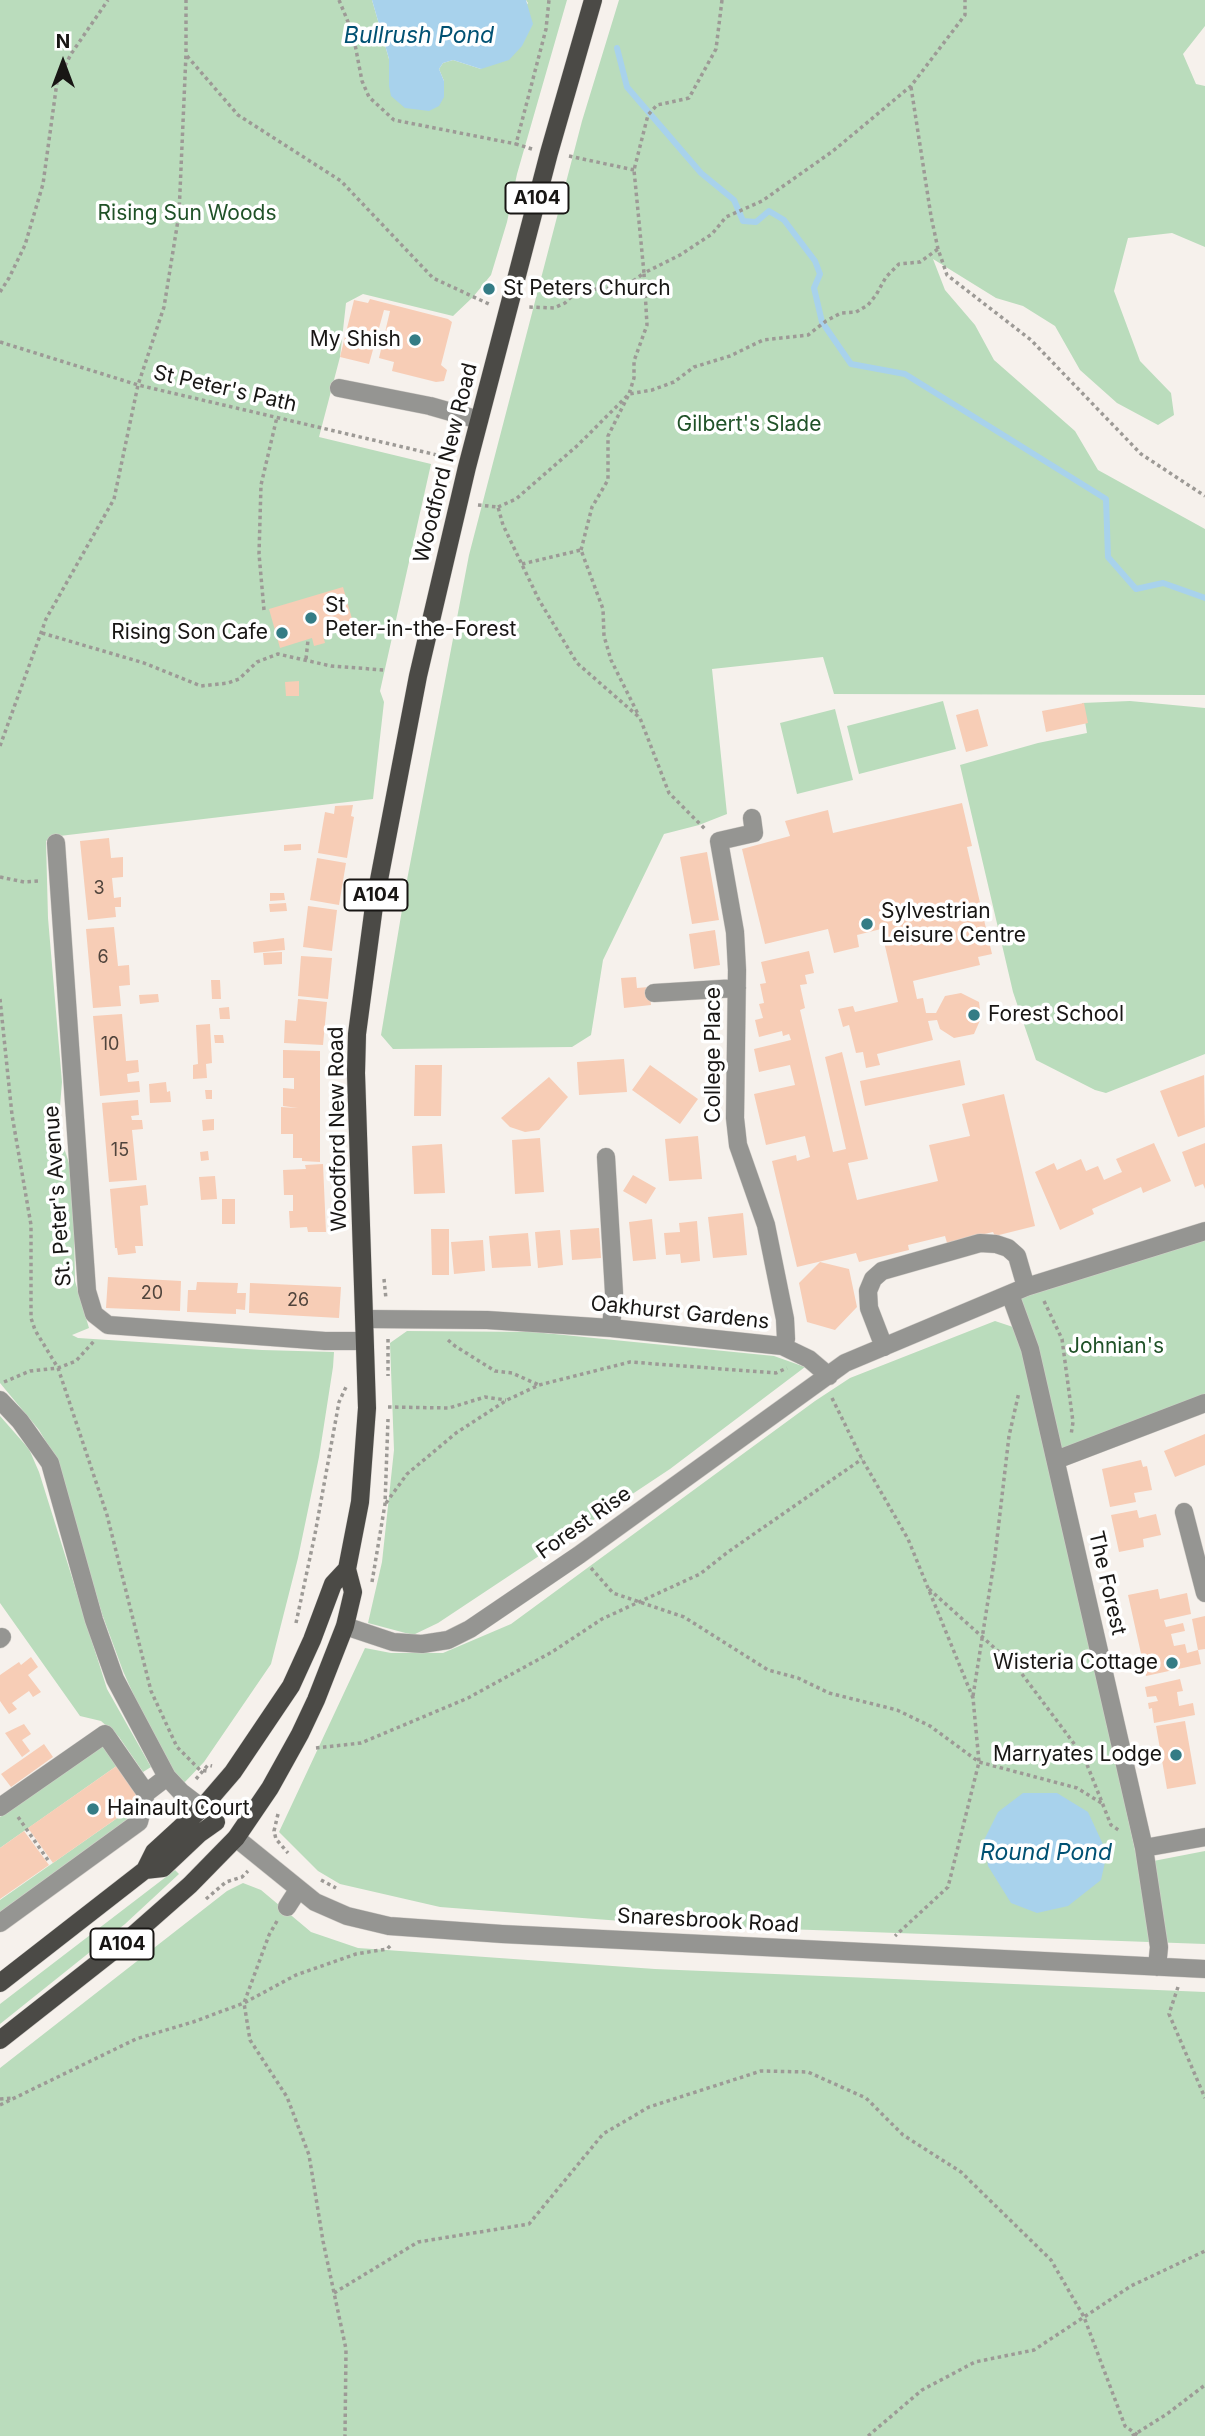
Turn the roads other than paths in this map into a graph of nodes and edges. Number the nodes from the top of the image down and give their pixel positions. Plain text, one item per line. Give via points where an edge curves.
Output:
1 (593, 0) edge
2 (339, 388) dead end
3 (479, 420) junction
4 (752, 818) dead end
5 (56, 844) dead end
6 (737, 988) junction
7 (654, 993) dead end
8 (606, 1157) dead end
9 (1205, 1231) edge
10 (1021, 1290) junction
11 (365, 1319) junction
12 (611, 1328) junction
13 (363, 1341) junction
14 (782, 1346) junction
15 (884, 1347) junction
16 (826, 1378) junction
17 (0, 1400) edge
18 (1205, 1403) edge
19 (1063, 1457) junction
20 (1184, 1512) dead end
21 (348, 1569) junction
22 (1205, 1593) edge
23 (345, 1626) junction
24 (167, 1777) junction
25 (146, 1793) junction
26 (4, 1805) edge
27 (202, 1808) junction
28 (216, 1822) junction
29 (1205, 1837) edge
30 (236, 1838) junction
31 (1144, 1848) junction
32 (145, 1870) junction
33 (298, 1890) junction
34 (286, 1907) road end
35 (0, 1923) edge
36 (1157, 1967) junction
37 (1205, 1969) edge
38 (0, 1983) edge
39 (0, 2040) edge

1 - 3 main road, Woodford New Road / A104 via 500,305
2 - 3 street
3 - 11 main road, Woodford New Road / A104 via 418,676 374,906 357,1034
4 - 6 street, College Place via 754,833 719,843 735,932
5 - 13 street, St. Peter's Avenue via 87,1291 94,1314 108,1325
6 - 7 street
6 - 14 street, College Place via 738,1145 766,1225 785,1320
8 - 12 street via 614,1293
9 - 10 street
10 - 15 street
10 - 15 street, The Forest via 1017,1256 996,1244 980,1243 882,1271 868,1291
10 - 19 street, The Forest via 1030,1349
11 - 12 street, Oakhurst Gardens
11 - 13 main road, Woodford New Road / A104
12 - 14 street, Oakhurst Gardens
13 - 21 main road, Woodford New Road / A104 via 365,1441
14 - 16 street, Oakhurst Gardens via 809,1359
15 - 16 street via 845,1363
16 - 23 street, Forest Rise via 579,1555 449,1640 393,1642
17 - 24 street via 50,1462 115,1679
18 - 19 street
19 - 31 street, The Forest
20 - 22 street
21 - 23 main road, Woodford New Road / A104 via 353,1592
21 - 27 main road, Woodford New Road / A104 via 333,1584 291,1686 246,1754 217,1774
23 - 30 main road, Woodford New Road / A104 via 300,1734
24 - 25 street
24 - 27 street
25 - 26 street via 105,1734
25 - 35 street via 138,1822
27 - 28 main road
27 - 32 main road, A104 via 154,1852
28 - 30 main road
28 - 32 main road, A104 via 163,1868
29 - 31 street
30 - 33 street, Snaresbrook Road
30 - 39 main road, A104 via 131,1937
31 - 36 street, The Forest via 1159,1947
32 - 38 main road, A104
33 - 34 street
33 - 36 street, Snaresbrook Road via 347,1916 389,1926
36 - 37 street, Snaresbrook Road

